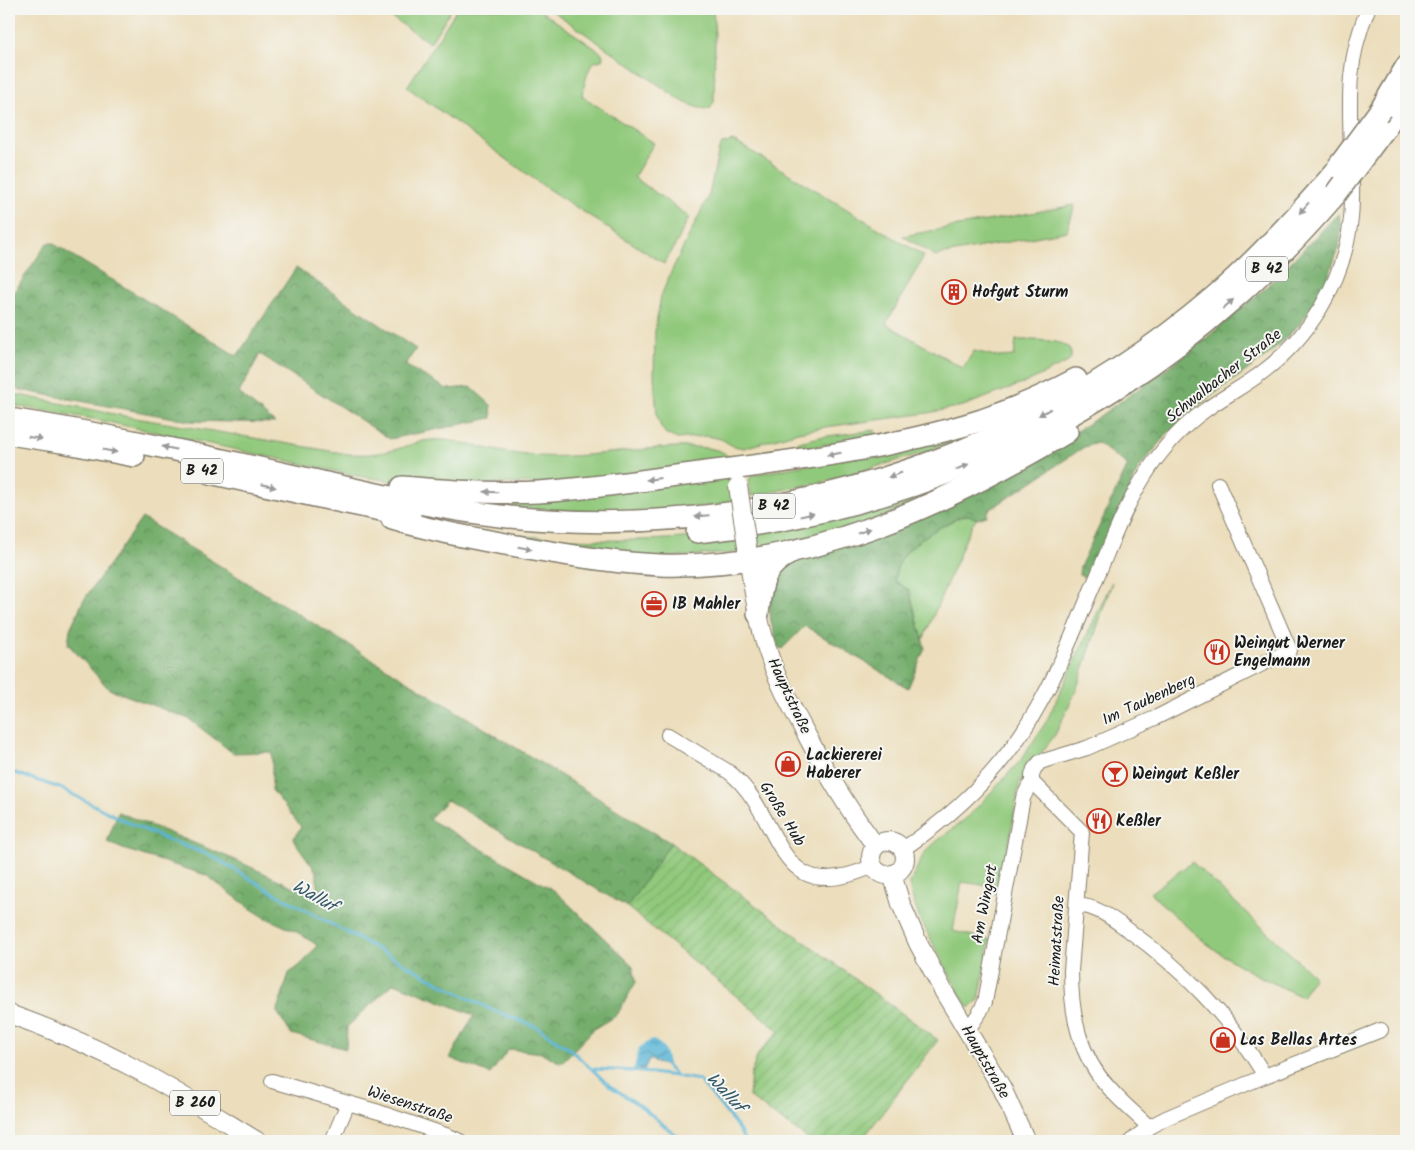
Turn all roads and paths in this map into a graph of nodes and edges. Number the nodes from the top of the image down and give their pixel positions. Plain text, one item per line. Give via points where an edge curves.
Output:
1 (1368, 9) edge
2 (1406, 67) edge
3 (1406, 97) edge
4 (1215, 296) junction
5 (1191, 335) junction
6 (9, 419) edge
7 (9, 434) edge
8 (284, 474) junction
9 (737, 477) junction
10 (1218, 484) dead end
11 (342, 502) junction
12 (793, 552) junction
13 (748, 553) junction
14 (758, 614) junction
15 (668, 735) dead end
16 (1032, 782) junction
17 (876, 846) junction
18 (903, 849) junction
19 (873, 866) junction
20 (892, 874) junction
21 (1077, 905) junction
22 (9, 1014) edge
23 (1381, 1030) dead end
24 (967, 1031) junction
25 (1265, 1076) junction
26 (272, 1082) dead end
27 (348, 1103) junction
28 (1149, 1127) junction
29 (257, 1141) edge
30 (332, 1141) edge
31 (460, 1141) edge
32 (1026, 1141) edge
33 (1131, 1141) edge

1 - 18 street, Schwalbacher Straße via 1355,46 1349,88 1353,192 1350,227 1330,293 1301,336 1276,361 1203,411 1158,456 1135,493 1048,688 1021,736 967,799
2 -> 4 highway, B 42, bridge via 1381,109 1336,171 1258,257
5 -> 3 highway, B 42, bridge via 1267,269 1303,232 1336,194
4 -> 8 highway, B 42 via 1172,331 1081,392 983,442 889,478 773,506 664,520 554,520 445,508
4 -> 9 highway via 1098,368 984,419 899,442
11 -> 5 highway, B 42 via 446,522 558,535 671,534 783,520 892,492 998,452 1098,399
12 -> 5 highway via 905,516 1026,457 1088,420 1155,373
8 -> 6 highway, B 42 via 65,427
7 -> 11 highway, B 42 via 147,458
9 -> 8 highway via 493,493 395,487
9 - 13 main road, Hauptstraße, bridge
10 - 16 street, Im Taubenberg via 1290,650 1154,718 1086,748 1040,762 1034,768
11 -> 13 highway via 414,526 570,556 661,565 710,564
12 - 13 highway
12 - 14 highway via 780,558 768,571 761,589
13 - 14 main road, Hauptstraße
14 - 17 main road, Hauptstraße via 777,677 801,725 843,801
15 - 19 street, Große Hub via 737,778 750,793 785,855 804,874 835,878
16 - 21 street, Heimatstraße via 1082,832
16 - 24 street, Am Wingert via 1023,798 985,1002
17 - 18 main road via 890,841
17 - 19 main road via 871,855
18 - 20 main road via 905,862
19 - 20 main road via 884,875
20 - 24 main road, Hauptstraße via 918,943
21 - 25 street via 1102,912 1187,978 1229,1022
21 - 28 street, Heimatstraße via 1071,987 1079,1038 1101,1079
22 - 29 main road, B 260 via 48,1028 131,1067
23 - 25 street
24 - 32 main road, Hauptstraße via 1002,1088
25 - 28 street
26 - 27 street, Wiesenstraße
27 - 30 street, Wiesenstraße
27 - 31 street, Wiesenstraße
28 - 33 street

